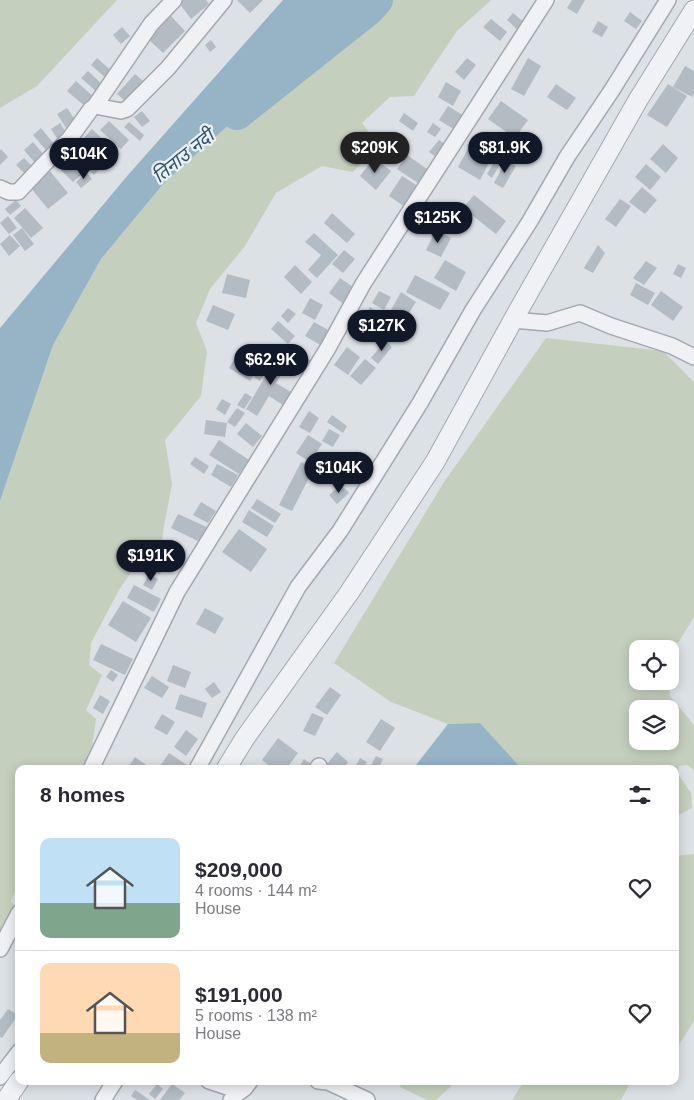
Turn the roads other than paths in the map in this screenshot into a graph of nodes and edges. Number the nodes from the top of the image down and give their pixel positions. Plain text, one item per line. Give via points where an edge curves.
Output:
1 (174, 0) edge
2 (224, 0) edge
3 (546, 0) edge
4 (668, 0) edge
5 (694, 10) edge
6 (95, 106) junction
7 (3, 195) edge
8 (513, 320) junction
9 (694, 357) edge
10 (93, 765) edge
11 (199, 765) edge
12 (228, 765) edge
13 (15, 921) edge
14 (0, 948) edge
15 (15, 1057) edge
16 (0, 1077) edge
17 (16, 1085) edge
18 (112, 1085) edge
19 (220, 1085) edge
20 (247, 1085) edge
21 (334, 1085) edge
22 (232, 1098) edge
23 (6, 1100) edge
24 (103, 1100) edge
25 (367, 1100) edge

1 - 6 street via 151,24
2 - 6 street via 168,68 127,110
3 - 10 street via 363,284 328,348 177,592
4 - 11 street via 567,157 340,531 298,587
5 - 8 street via 638,100
6 - 7 street via 70,138 18,192
8 - 9 street via 546,323 580,313
8 - 12 street via 434,462 349,593
13 - 14 street
15 - 16 street
17 - 23 street
18 - 24 street
19 - 22 street via 232,1089
20 - 22 street
21 - 25 street

